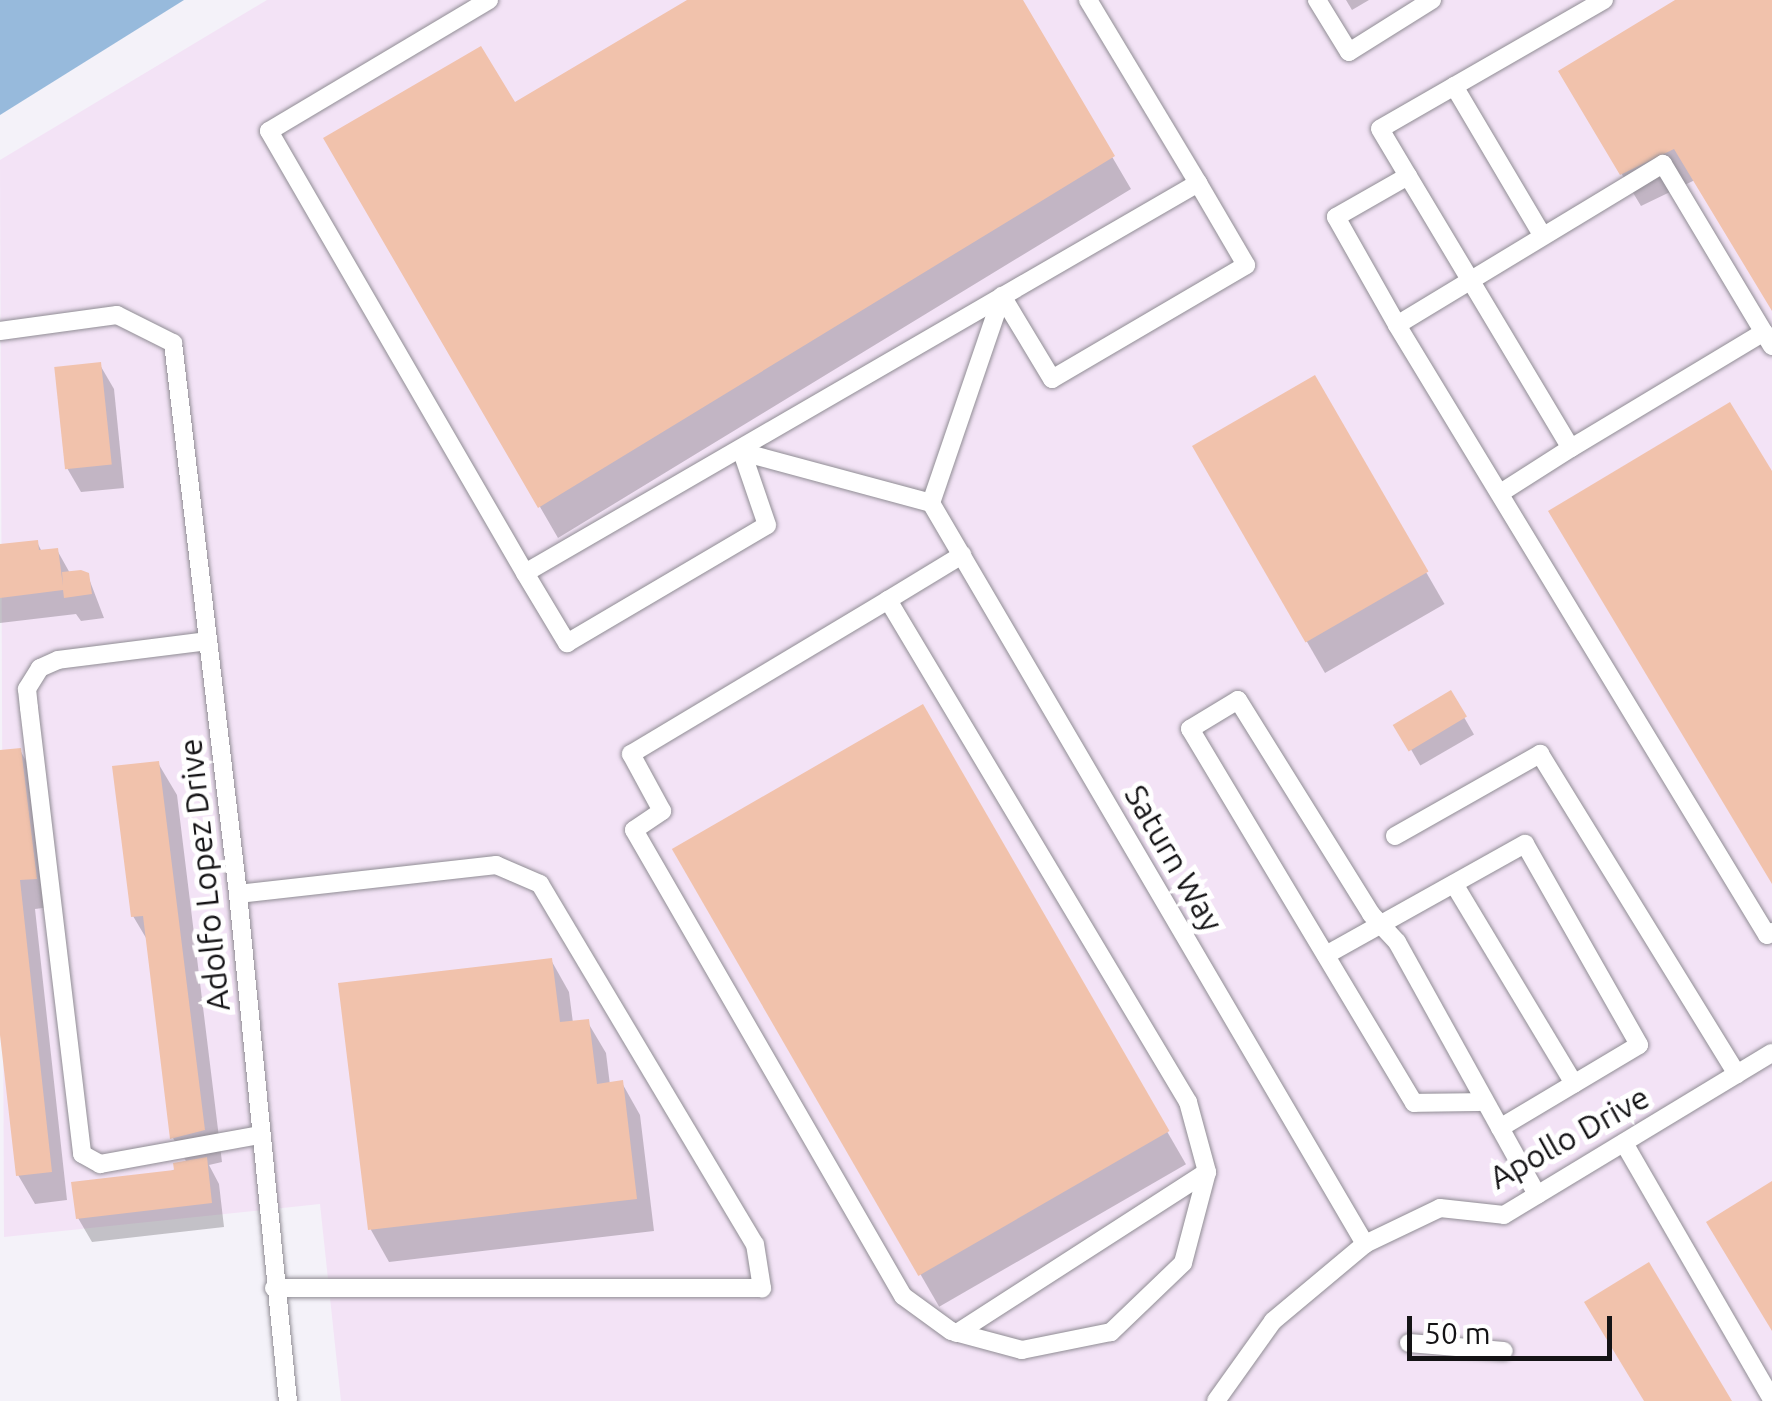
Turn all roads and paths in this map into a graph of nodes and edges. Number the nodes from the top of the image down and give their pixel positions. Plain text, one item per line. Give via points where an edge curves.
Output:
1 (489, 0) edge
2 (1088, 0) edge
3 (1318, 0) edge
4 (1432, 0) edge
5 (1604, 0) edge
6 (1454, 86) junction
7 (1408, 176) junction
8 (1198, 183) junction
9 (1542, 235) junction
10 (1468, 281) junction
11 (1002, 296) junction
12 (1397, 324) junction
13 (0, 331) edge
14 (1768, 339) edge
15 (1570, 448) junction
16 (742, 452) junction
17 (1502, 492) junction
18 (931, 503) junction
19 (962, 555) junction
20 (525, 573) junction
21 (888, 600) junction
22 (208, 641) junction
23 (1395, 836) dead end
24 (1454, 884) junction
25 (238, 894) junction
26 (1381, 925) junction
27 (1772, 932) edge
28 (1326, 955) junction
29 (1772, 1052) edge
30 (1737, 1074) junction
31 (1574, 1084) junction
32 (1486, 1102) junction
33 (1500, 1128) junction
34 (260, 1135) junction
35 (1624, 1143) junction
36 (1206, 1172) junction
37 (1537, 1195) junction
38 (1366, 1244) junction
39 (274, 1288) junction
40 (958, 1333) junction
41 (1409, 1343) dead end
42 (1504, 1351) dead end
43 (1771, 1398) edge
44 (288, 1401) edge
45 (1216, 1401) edge

1 - 20 lane via 269,131
2 - 8 lane
3 - 4 lane via 1349,52
5 - 6 lane
6 - 7 lane via 1380,128
6 - 9 lane
7 - 10 lane
7 - 12 lane via 1336,218
8 - 11 lane
8 - 11 lane via 1246,265 1052,379
9 - 10 lane
9 - 14 lane via 1663,164
10 - 12 lane
10 - 15 lane
11 - 16 lane
11 - 18 lane
12 - 17 lane
13 - 22 lane, Adolfo Lopez Drive via 117,315 173,342
14 - 15 lane
15 - 17 lane
16 - 18 lane
16 - 20 lane
16 - 20 lane via 767,525 567,643
17 - 27 lane via 1767,936
18 - 19 lane, Saturn Way
19 - 21 lane
19 - 38 lane, Saturn Way
21 - 36 lane via 1188,1102
21 - 40 lane via 631,754 662,810 634,830 903,1296
22 - 25 lane, Adolfo Lopez Drive
22 - 34 lane via 40,668 28,689 31,728 82,1154 100,1164
23 - 30 lane via 1540,754
24 - 26 lane
24 - 31 lane
24 - 31 lane via 1525,844 1639,1045
25 - 34 lane, Adolfo Lopez Drive
25 - 39 lane via 496,864 540,884 755,1244 762,1288
26 - 28 lane
26 - 28 lane via 1238,700 1190,729
26 - 32 lane via 1397,942
28 - 32 lane via 1414,1103
29 - 30 lane, Apollo Drive
30 - 35 lane, Apollo Drive
31 - 33 lane
32 - 33 lane
33 - 37 lane
34 - 39 lane, Adolfo Lopez Drive
35 - 37 lane, Apollo Drive
35 - 43 lane
36 - 40 lane
36 - 40 lane via 1183,1263 1111,1332 1022,1350
37 - 38 lane, Apollo Drive via 1504,1215 1453,1208 1423,1212
38 - 45 lane, Apollo Drive via 1273,1321
39 - 44 lane, Adolfo Lopez Drive
41 - 42 lane

